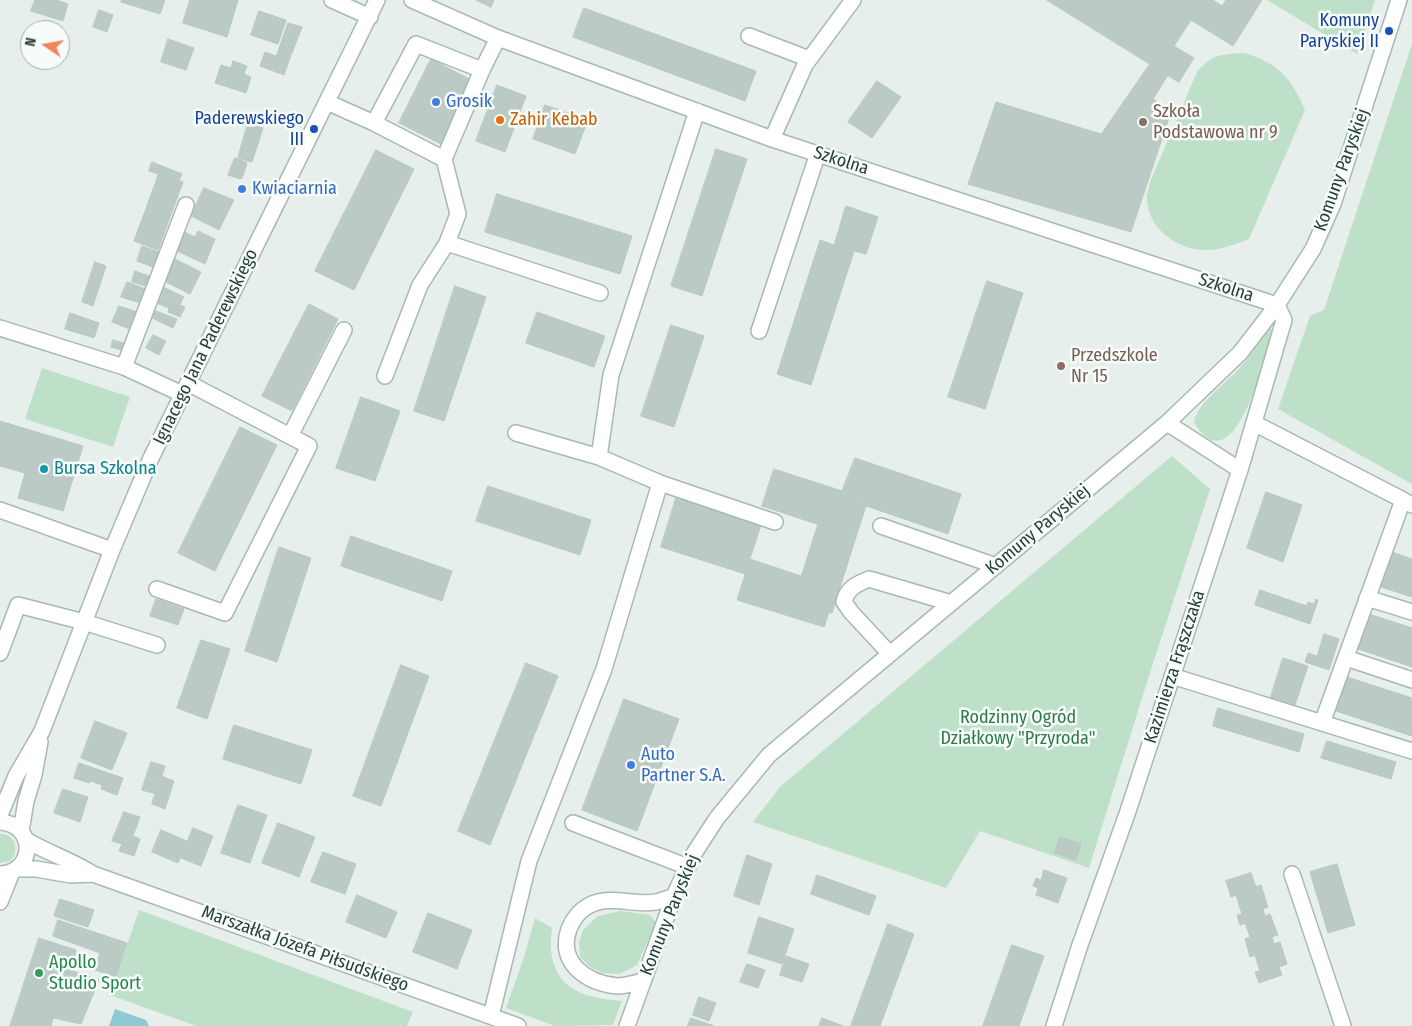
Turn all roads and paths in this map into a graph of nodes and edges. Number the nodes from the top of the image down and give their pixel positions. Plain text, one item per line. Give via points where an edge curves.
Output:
1 (332, 0) edge
2 (377, 0) edge
3 (412, 0) edge
4 (853, 0) edge
5 (1399, 0) edge
6 (370, 17) junction
7 (750, 36) dead end
8 (498, 38) junction
9 (809, 59) junction
10 (482, 70) junction
11 (327, 102) junction
12 (697, 111) junction
13 (374, 123) junction
14 (772, 138) junction
15 (818, 153) junction
16 (444, 159) junction
17 (186, 205) dead end
18 (447, 243) junction
19 (600, 293) dead end
20 (1277, 306) junction
21 (0, 328) edge
22 (344, 330) dead end
23 (759, 331) dead end
24 (124, 367) junction
25 (384, 376) dead end
26 (185, 388) junction
27 (1167, 423) junction
28 (1254, 423) junction
29 (516, 433) dead end
30 (290, 436) junction
31 (599, 457) junction
32 (1240, 470) junction
33 (660, 483) junction
34 (1408, 503) edge
35 (0, 510) edge
36 (775, 522) dead end
37 (881, 526) dead end
38 (112, 550) junction
39 (996, 566) junction
40 (157, 589) dead end
41 (1367, 598) junction
42 (951, 603) junction
43 (1412, 612) edge
44 (84, 622) junction
45 (157, 645) dead end
46 (0, 653) edge
47 (890, 654) junction
48 (1346, 658) junction
49 (1172, 676) junction
50 (1412, 680) edge
51 (1322, 723) junction
52 (42, 730) junction
53 (1412, 751) edge
54 (0, 815) edge
55 (0, 822) edge
56 (573, 822) dead end
57 (23, 835) junction
58 (688, 867) junction
59 (9, 872) edge
60 (93, 874) junction
61 (1292, 874) dead end
62 (674, 896) junction
63 (0, 902) edge
64 (644, 981) junction
65 (491, 1016) junction
66 (518, 1026) edge
67 (627, 1026) edge
68 (1054, 1026) edge
69 (1343, 1026) edge

1 - 6 street
2 - 6 street, Ignacego Jana Paderewskiego
3 - 8 street, Szkolna
4 - 9 street
5 - 20 street, Komuny Paryskiej via 1334,204 1313,250
6 - 11 street, Ignacego Jana Paderewskiego
7 - 9 street
8 - 10 street
8 - 12 street, Szkolna
9 - 14 street
10 - 13 street via 416,44
10 - 16 street
11 - 13 street
11 - 26 street, Ignacego Jana Paderewskiego
12 - 14 street, Szkolna
12 - 31 street via 611,374
13 - 16 street
14 - 15 street, Szkolna
15 - 20 street, Szkolna
15 - 23 street
16 - 18 street via 458,214
17 - 24 street
18 - 19 street
18 - 25 street via 420,285
20 - 27 street, Komuny Paryskiej via 1240,353
20 - 28 street, Kazimierza Frąszczaka via 1284,320
21 - 24 street
22 - 30 street
24 - 26 street
26 - 30 street
26 - 38 street, Ignacego Jana Paderewskiego
27 - 32 street
27 - 39 street, Komuny Paryskiej
28 - 32 street, Kazimierza Frąszczaka
28 - 34 street
29 - 31 street
30 - 40 street via 309,446 225,613
31 - 33 street
32 - 49 street, Kazimierza Frąszczaka
33 - 36 street
33 - 65 street via 604,669 529,861
34 - 41 street
35 - 38 street
37 - 39 street
38 - 44 street, Ignacego Jana Paderewskiego
39 - 42 street, Komuny Paryskiej
41 - 43 street
41 - 48 street
42 - 47 street, Komuny Paryskiej
42 - 47 street via 869,579 854,586 846,594 844,602
44 - 45 street
44 - 46 street via 18,605
44 - 52 street, Ignacego Jana Paderewskiego
47 - 58 street, Komuny Paryskiej via 770,755 710,827
48 - 50 street
48 - 51 street
49 - 51 street
49 - 68 street, Kazimierza Frąszczaka
51 - 53 street
52 - 54 street via 16,776
52 - 57 street via 26,802
55 - 57 street via 12,824
56 - 58 street
57 - 59 street via 26,856
57 - 60 street via 40,848
58 - 62 street, Komuny Paryskiej
59 - 60 street via 36,869
59 - 63 street
60 - 65 street, Marszałka Józefa Piłsudskiego
61 - 69 street
62 - 64 street, Komuny Paryskiej
62 - 64 street via 656,902 600,901 578,913 571,924 566,948 571,963 581,972 592,980 619,986
64 - 67 street, Komuny Paryskiej
65 - 66 street, Marszałka Józefa Piłsudskiego

